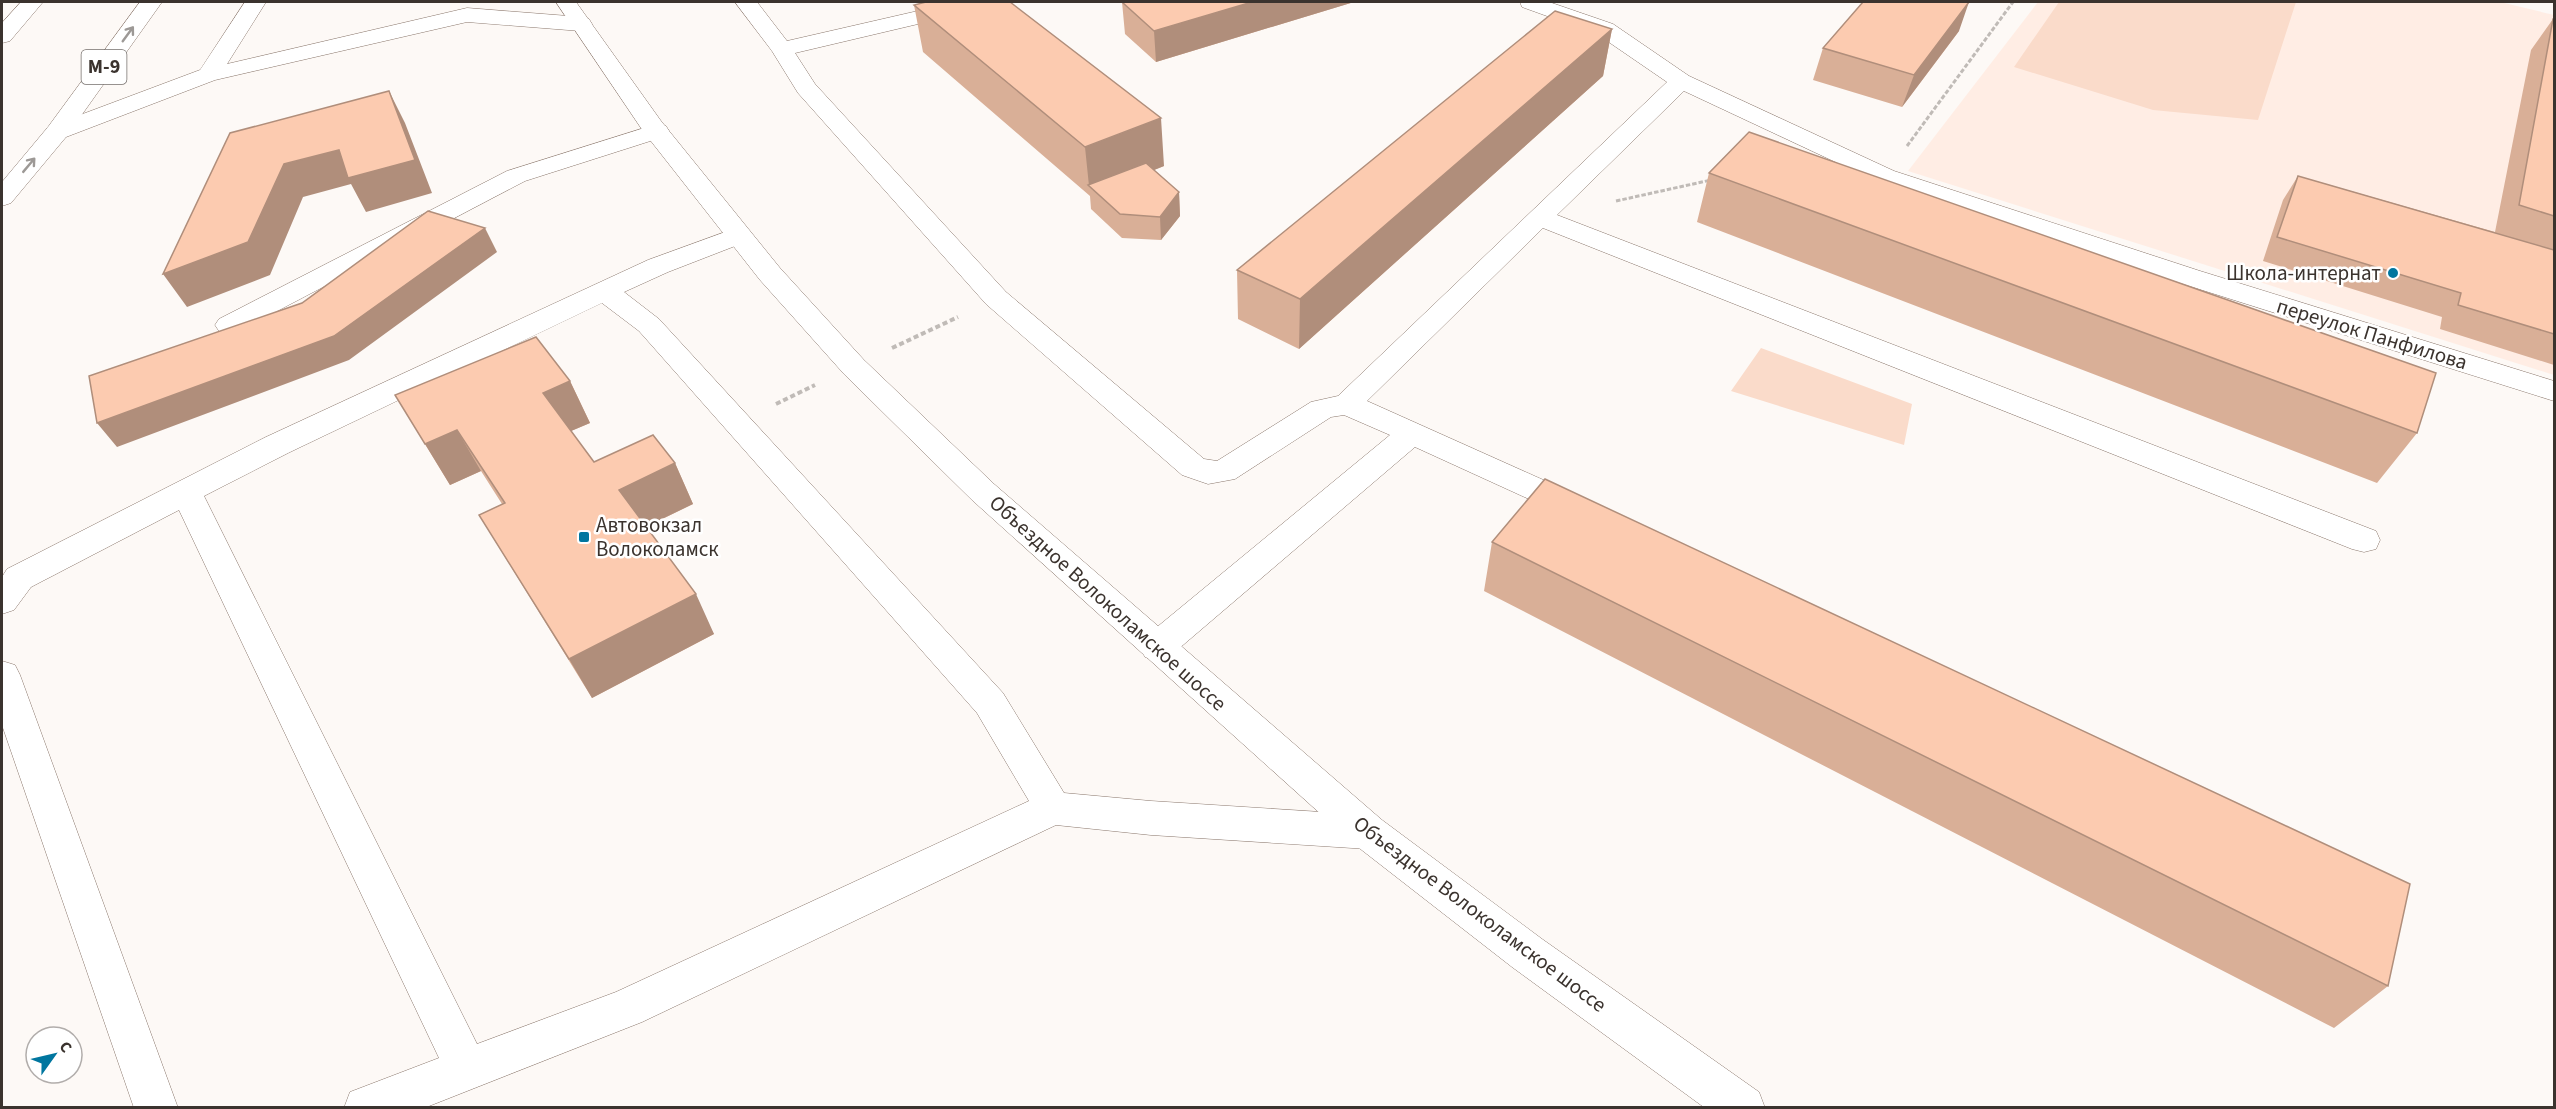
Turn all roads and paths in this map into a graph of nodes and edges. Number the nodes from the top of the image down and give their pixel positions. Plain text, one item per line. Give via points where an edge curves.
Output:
1 (32, 2) edge
2 (151, 2) edge
3 (255, 2) edge
4 (566, 2) edge
5 (746, 2) edge
6 (982, 2) edge
7 (1530, 2) edge
8 (464, 8) edge
9 (581, 24) junction
10 (2, 36) edge
11 (783, 49) junction
12 (208, 75) junction
13 (1681, 81) junction
14 (657, 131) junction
15 (57, 132) junction
16 (1624, 189) dead end
17 (2, 198) edge
18 (1628, 209) dead end
19 (1539, 217) junction
20 (739, 236) junction
21 (606, 292) junction
22 (229, 325) edge
23 (2554, 391) edge
24 (1347, 404) junction
25 (1412, 433) junction
26 (186, 492) junction
27 (1607, 522) edge
28 (2364, 540) dead end
29 (2, 601) edge
30 (1157, 647) junction
31 (2, 675) edge
32 (1053, 808) junction
33 (1368, 832) junction
34 (467, 1069) junction
35 (156, 1107) edge
36 (366, 1107) edge
37 (1743, 1107) edge

1 - 10 main road
15 -> 2 main road, М-9
3 - 12 main road
4 - 9 main road, Объездное Волоколамское шоссе
5 - 11 main road
6 - 11 main road
7 - 13 main road, переулок Панфилова via 1605,29
8 - 9 main road via 523,21
8 - 12 main road
9 - 14 main road, Объездное Волоколамское шоссе
11 - 24 main road via 806,88 996,298 1193,467 1208,473 1224,471 1322,409
12 - 15 main road
13 - 19 main road
13 - 23 main road, переулок Панфилова via 1885,176
14 - 20 main road, Объездное Волоколамское шоссе
14 - 22 main road via 516,176
17 -> 15 main road, М-9
16 - 18 path
19 - 24 main road
19 - 28 main road
20 - 21 main road via 657,266
20 - 30 main road, Объездное Волоколамское шоссе via 854,367 983,492
21 - 26 main road via 277,445
21 - 32 main road via 649,324 990,703
24 - 25 main road
25 - 27 main road
25 - 30 main road
26 - 29 main road via 19,578
26 - 34 main road
30 - 33 main road, Объездное Волоколамское шоссе
31 - 35 main road
32 - 33 main road
32 - 34 main road via 627,1008
33 - 37 main road, Объездное Волоколамское шоссе via 1527,953
34 - 36 main road

